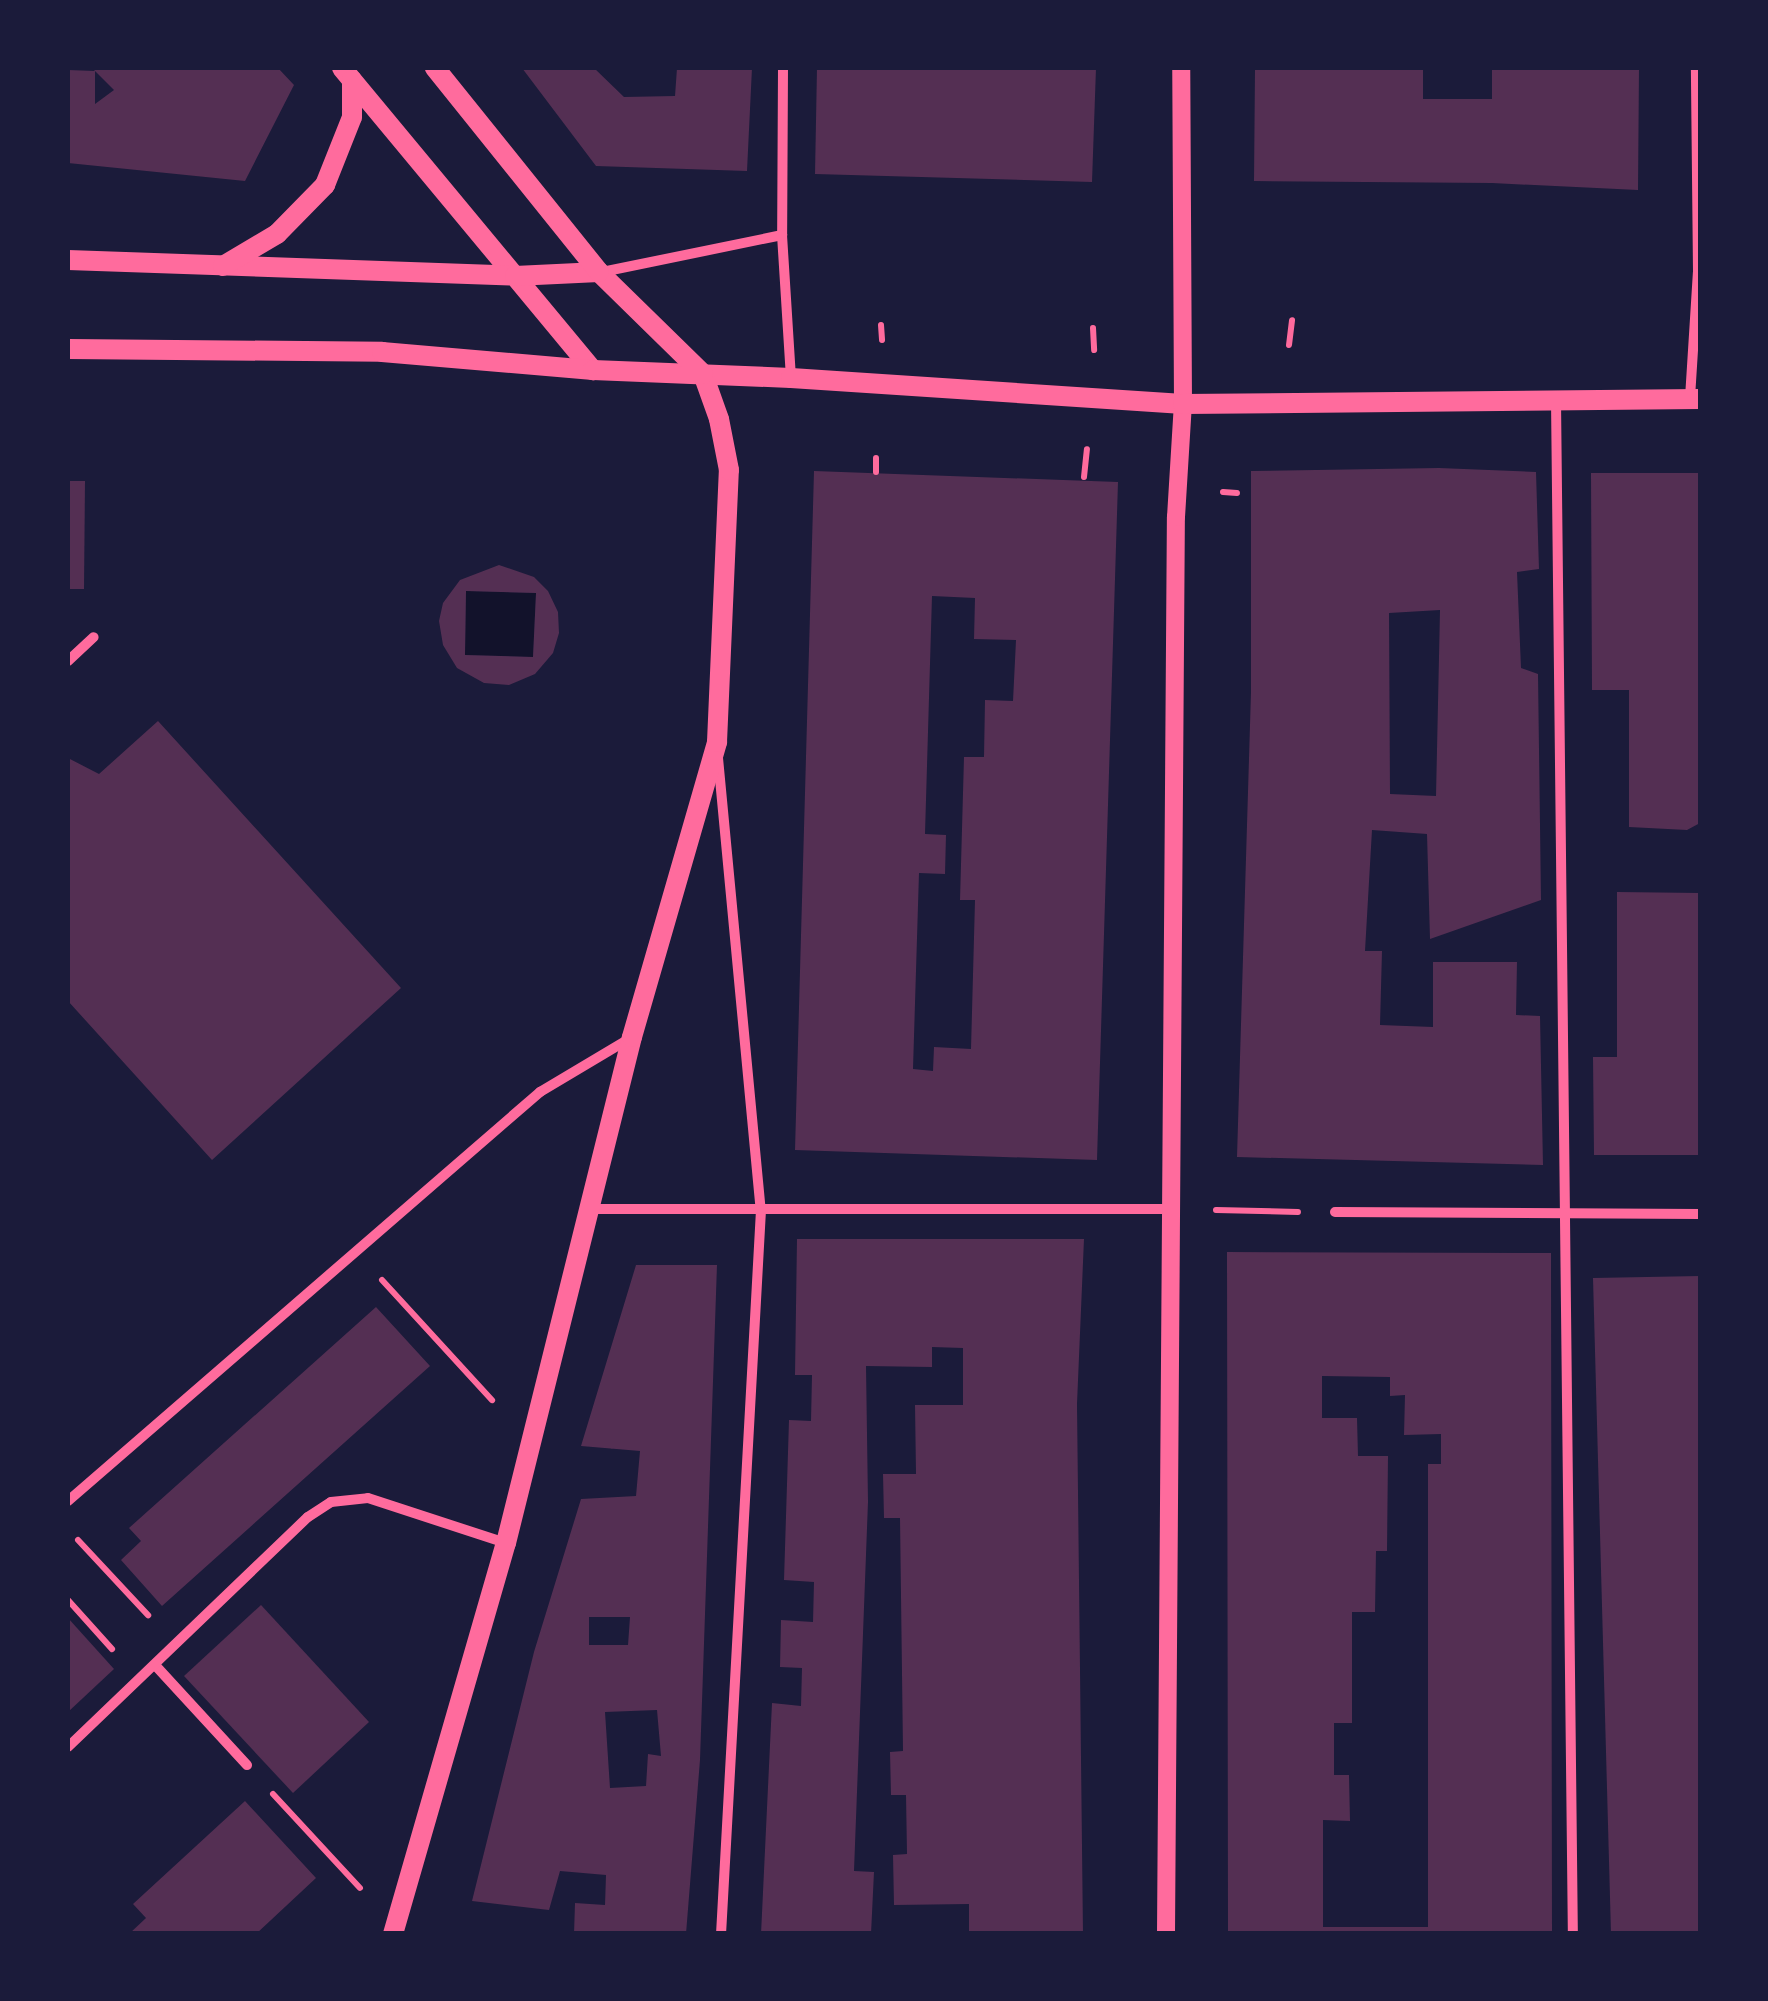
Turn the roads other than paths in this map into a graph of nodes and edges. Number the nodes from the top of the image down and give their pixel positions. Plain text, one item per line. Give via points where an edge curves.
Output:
1 (435, 68) edge
2 (783, 68) edge
3 (1181, 68) edge
4 (1696, 68) edge
5 (347, 74) edge
6 (782, 235) junction
7 (68, 260) edge
8 (223, 266) junction
9 (599, 272) junction
10 (514, 276) junction
11 (68, 350) edge
12 (592, 370) junction
13 (702, 374) junction
14 (791, 378) junction
15 (1695, 399) edge
16 (1556, 400) junction
17 (1183, 404) junction
18 (94, 637) dead end
19 (68, 661) edge
20 (717, 742) junction
21 (632, 1037) junction
22 (590, 1208) junction
23 (760, 1210) junction
24 (1170, 1210) junction
25 (1335, 1212) road end
26 (1700, 1214) edge
27 (1568, 1215) junction
28 (68, 1501) edge
29 (506, 1544) junction
30 (155, 1664) junction
31 (68, 1747) edge
32 (247, 1765) road end
33 (394, 1929) edge
34 (721, 1934) edge
35 (1166, 1934) edge
36 (1573, 1934) edge

1 - 9 main road
2 - 6 street
3 - 17 street
4 - 15 street
5 - 8 main road via 352,117 326,186 277,234
5 - 10 main road
6 - 9 street
6 - 14 street
7 - 8 main road
8 - 10 main road
9 - 10 main road
9 - 13 main road
10 - 12 main road
11 - 12 main road via 382,352
12 - 13 main road
13 - 14 main road
13 - 20 main road via 729,470
14 - 17 main road
15 - 16 main road
16 - 17 main road
16 - 27 street
17 - 24 street
18 - 19 street
20 - 21 main road
20 - 23 street
21 - 22 main road
21 - 28 street via 540,1092
22 - 23 street
22 - 29 main road
23 - 24 street
23 - 34 street
24 - 35 street
25 - 27 street
26 - 27 street
27 - 36 street
29 - 30 street via 368,1498 331,1502
29 - 33 main road
30 - 31 street
30 - 32 street

